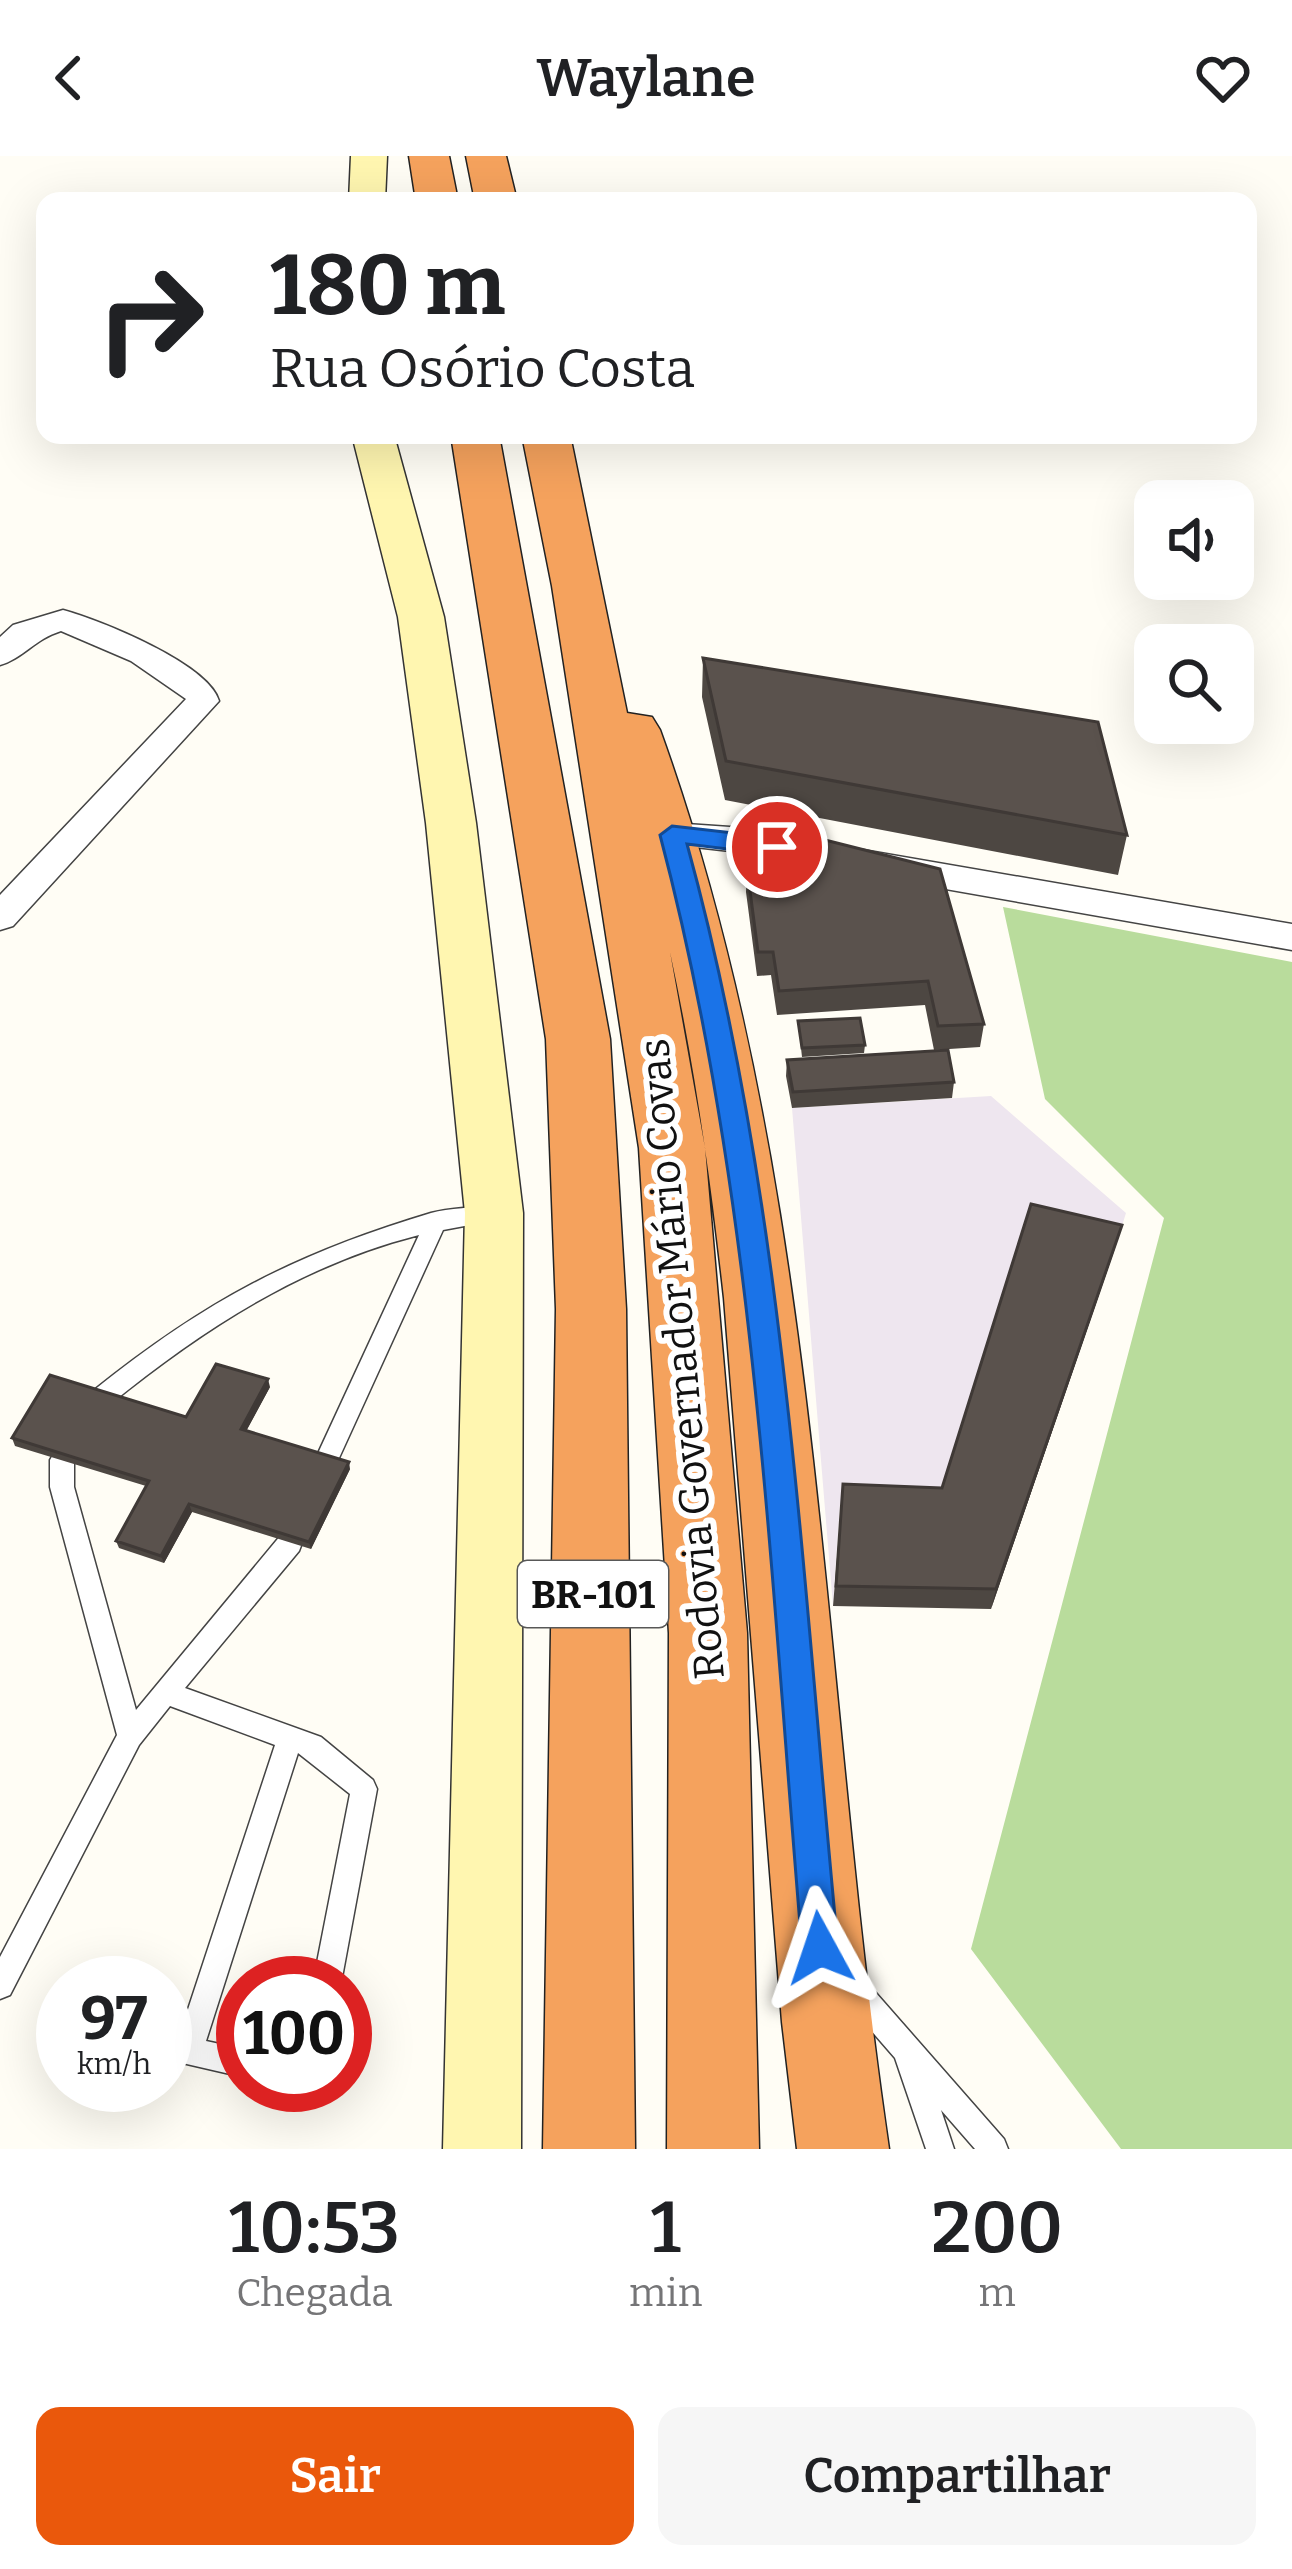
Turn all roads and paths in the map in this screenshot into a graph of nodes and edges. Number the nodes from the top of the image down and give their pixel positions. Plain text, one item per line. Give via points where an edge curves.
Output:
1 (369, 156) edge
2 (429, 156) edge
3 (486, 156) edge
4 (367, 192) edge
5 (435, 192) edge
6 (494, 192) edge
7 (376, 444) edge
8 (478, 444) edge
9 (548, 444) edge
10 (578, 586) junction
11 (0, 655) edge
12 (672, 835) junction
13 (0, 916) edge
14 (1292, 937) edge
15 (465, 1216) junction
16 (101, 1397) edge
17 (62, 1460) edge
18 (326, 1462) edge
19 (290, 1543) edge
20 (166, 1693) junction
21 (130, 1736) junction
22 (290, 1738) junction
23 (820, 1948) junction
24 (219, 1956) edge
25 (331, 1956) edge
26 (216, 1967) edge
27 (0, 1985) edge
28 (906, 2049) junction
29 (216, 2058) edge
30 (482, 2149) edge
31 (589, 2149) edge
32 (713, 2149) edge
33 (843, 2149) edge
34 (940, 2149) edge
35 (994, 2149) edge

1 - 4 main road
2 - 5 highway
3 - 6 highway
7 - 15 main road via 424,640 451,823
8 - 31 highway, Rodovia Governador Mário Covas / BR-101 via 578,1039 591,1331
9 - 10 highway, Rodovia Governador Mário Covas / BR-101
10 - 12 highway
10 - 32 highway, Rodovia Governador Mário Covas / BR-101 via 672,1148 708,1633
11 - 13 street via 24,632 63,620 142,654 200,690 202,701
12 - 14 street via 730,838
12 - 23 highway via 710,976 754,1242
15 - 16 lane via 309,1259 209,1315
15 - 18 lane
15 - 30 main road
17 - 21 lane via 62,1487
19 - 20 lane
20 - 21 lane
20 - 22 lane
21 - 27 lane
22 - 24 lane
22 - 25 lane via 364,1789
23 - 28 lane
23 - 33 highway
26 - 29 lane via 188,2053
28 - 34 lane
28 - 35 lane

